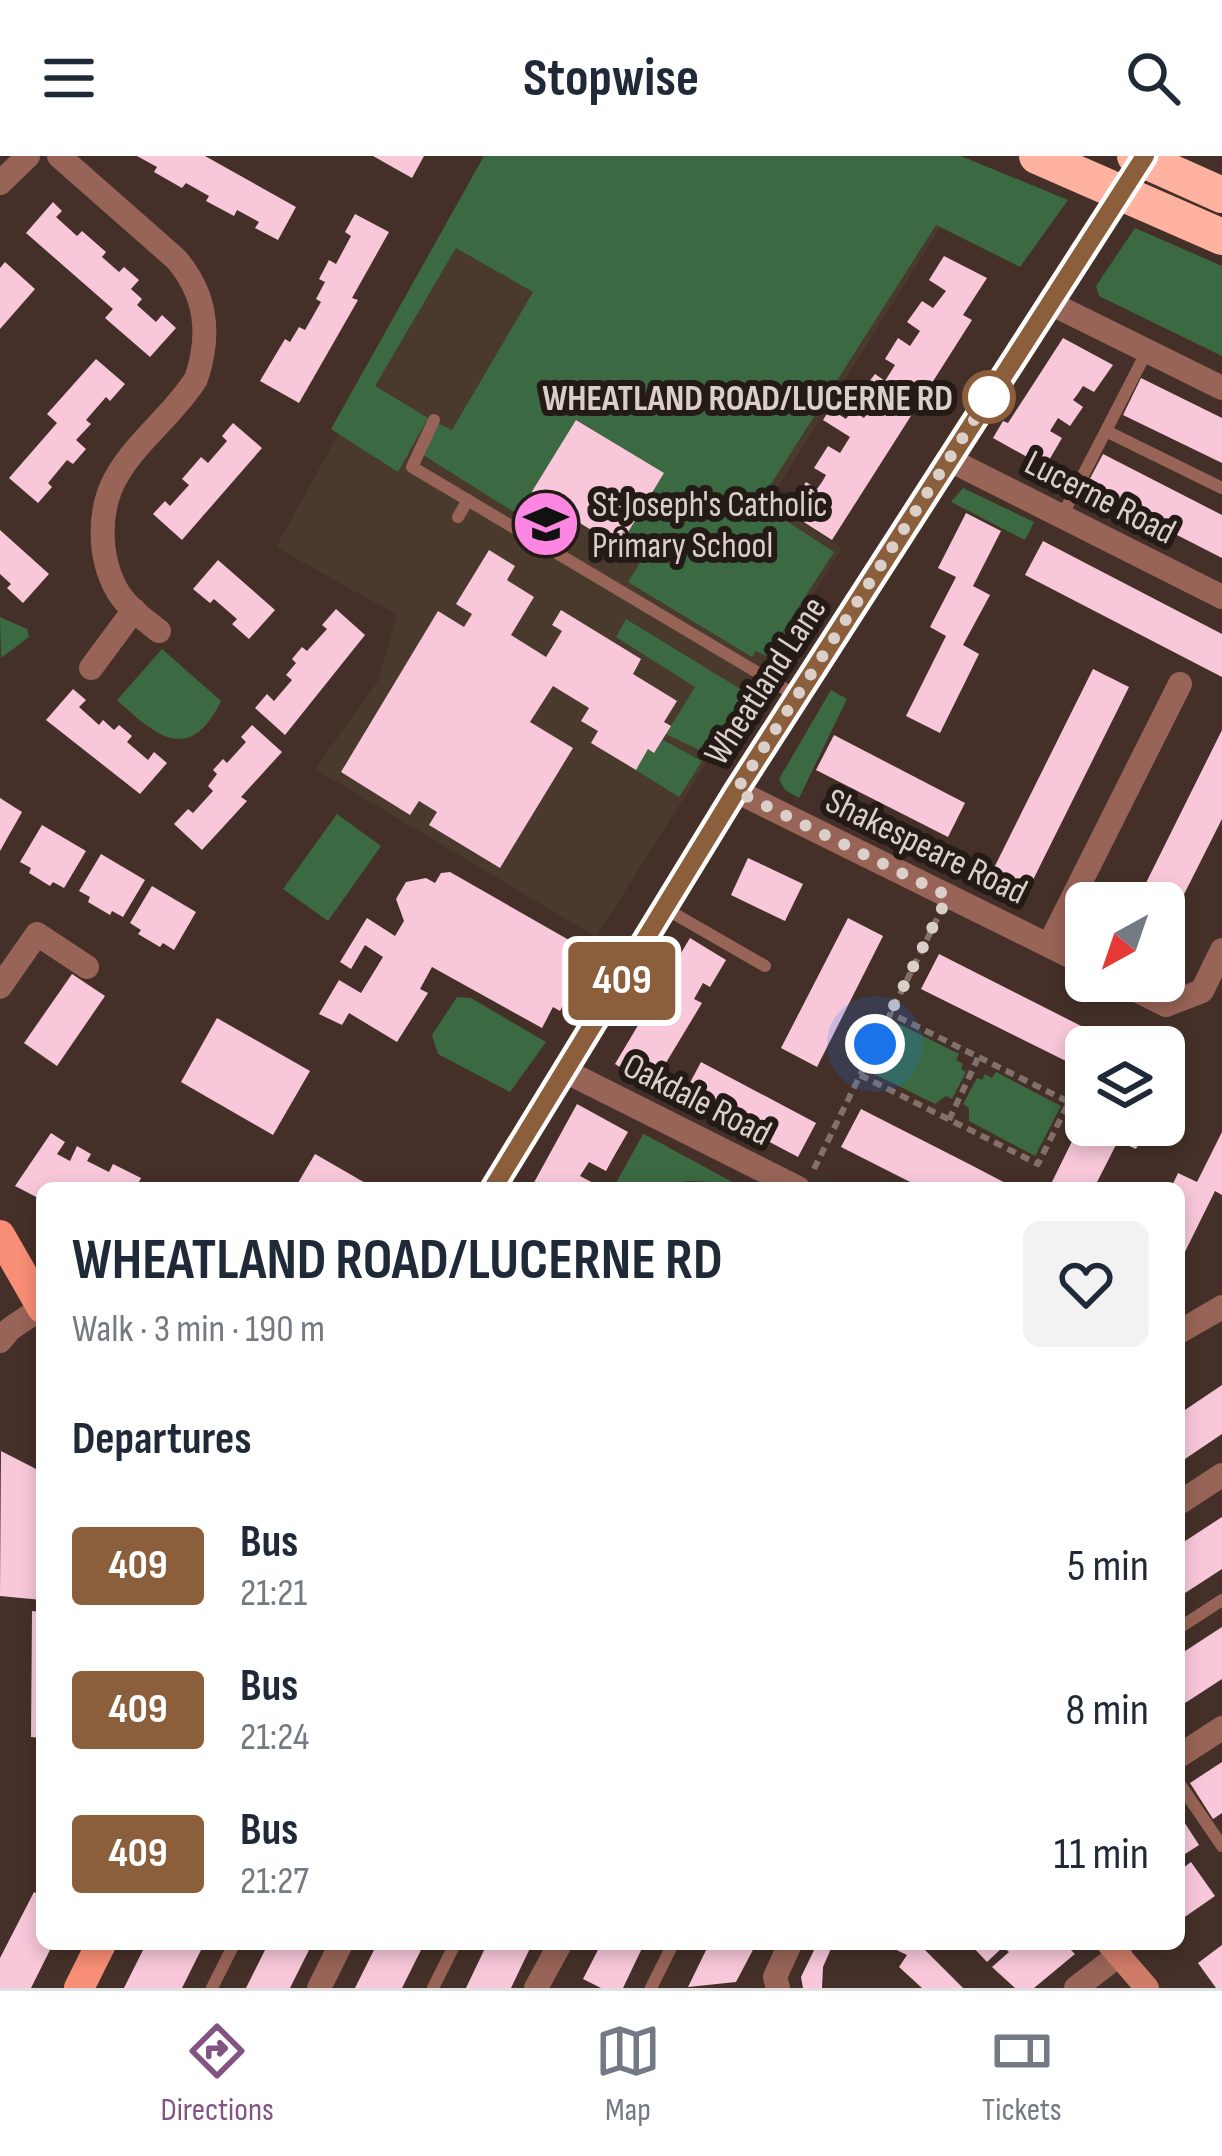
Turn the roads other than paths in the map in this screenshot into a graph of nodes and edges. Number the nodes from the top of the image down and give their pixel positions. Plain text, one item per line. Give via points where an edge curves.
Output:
1 (28, 156) edge
2 (59, 156) edge
3 (1037, 156) edge
4 (1135, 156) edge
5 (1145, 156) edge
6 (0, 183) edge
7 (1222, 195) edge
8 (1222, 237) edge
9 (1054, 296) junction
10 (1147, 352) junction
11 (1222, 388) edge
12 (434, 420) dead end
13 (1106, 431) junction
14 (949, 459) junction
15 (1222, 488) edge
16 (469, 500) junction
17 (1062, 516) junction
18 (458, 517) dead end
19 (1222, 597) edge
20 (134, 610) junction
21 (159, 632) dead end
22 (91, 668) dead end
23 (1180, 684) dead end
24 (797, 696) junction
25 (736, 791) junction
26 (666, 909) junction
27 (1049, 945) junction
28 (1222, 950) edge
29 (1065, 953) edge
30 (765, 966) dead end
31 (87, 967) dead end
32 (0, 987) edge
33 (1185, 998) edge
34 (567, 1072) junction
35 (806, 1179) edge
36 (497, 1182) edge
37 (0, 1235) edge
38 (36, 1298) edge
39 (1222, 1307) edge
40 (36, 1312) edge
41 (1185, 1329) edge
42 (0, 1341) edge
43 (1222, 1475) edge
44 (1185, 1499) edge
45 (1222, 1600) edge
46 (1185, 1624) edge
47 (1222, 1727) edge
48 (1185, 1752) edge
49 (1185, 1792) edge
50 (1222, 1846) edge
51 (98, 1950) edge
52 (231, 1950) edge
53 (338, 1950) edge
54 (452, 1950) edge
55 (557, 1950) edge
56 (670, 1950) edge
57 (787, 1950) edge
58 (1113, 1950) edge
59 (1115, 1950) edge
60 (79, 1988) edge
61 (212, 1988) edge
62 (319, 1988) edge
63 (433, 1988) edge
64 (536, 1988) edge
65 (651, 1988) edge
66 (778, 1988) edge
67 (1076, 1988) edge
68 (1147, 1988) edge

1 - 6 street
2 - 20 street via 176,259 205,316 196,379 117,475 105,504 104,549
3 - 8 highway
4 - 7 highway
5 - 9 main road, Wheatland Lane, bridge
9 - 10 street
9 - 14 main road, Wheatland Lane
10 - 11 street
10 - 13 lane
12 - 16 lane via 412,467
13 - 15 lane
13 - 17 lane
14 - 17 street, Lucerne Road
14 - 24 main road, Wheatland Lane
16 - 18 lane
16 - 24 lane
17 - 19 street, Lucerne Road
20 - 21 street
20 - 22 street
23 - 27 street
24 - 25 main road, Wheatland Lane
25 - 26 main road, Wheatland Lane
25 - 27 street, Shakespeare Road
26 - 30 lane
26 - 34 main road, Wheatland Lane
27 - 29 street, Shakespeare Road
28 - 33 street via 1202,992
31 - 32 street via 37,934
34 - 35 street, Oakdale Road
34 - 36 main road, Wheatland Lane
37 - 38 main road
39 - 41 street
40 - 42 street
43 - 44 street
45 - 46 lane
47 - 48 street
49 - 50 lane
51 - 60 main road
52 - 61 lane
53 - 62 street
54 - 63 lane
55 - 64 street
56 - 65 lane
57 - 66 street
58 - 67 street
59 - 68 main road

